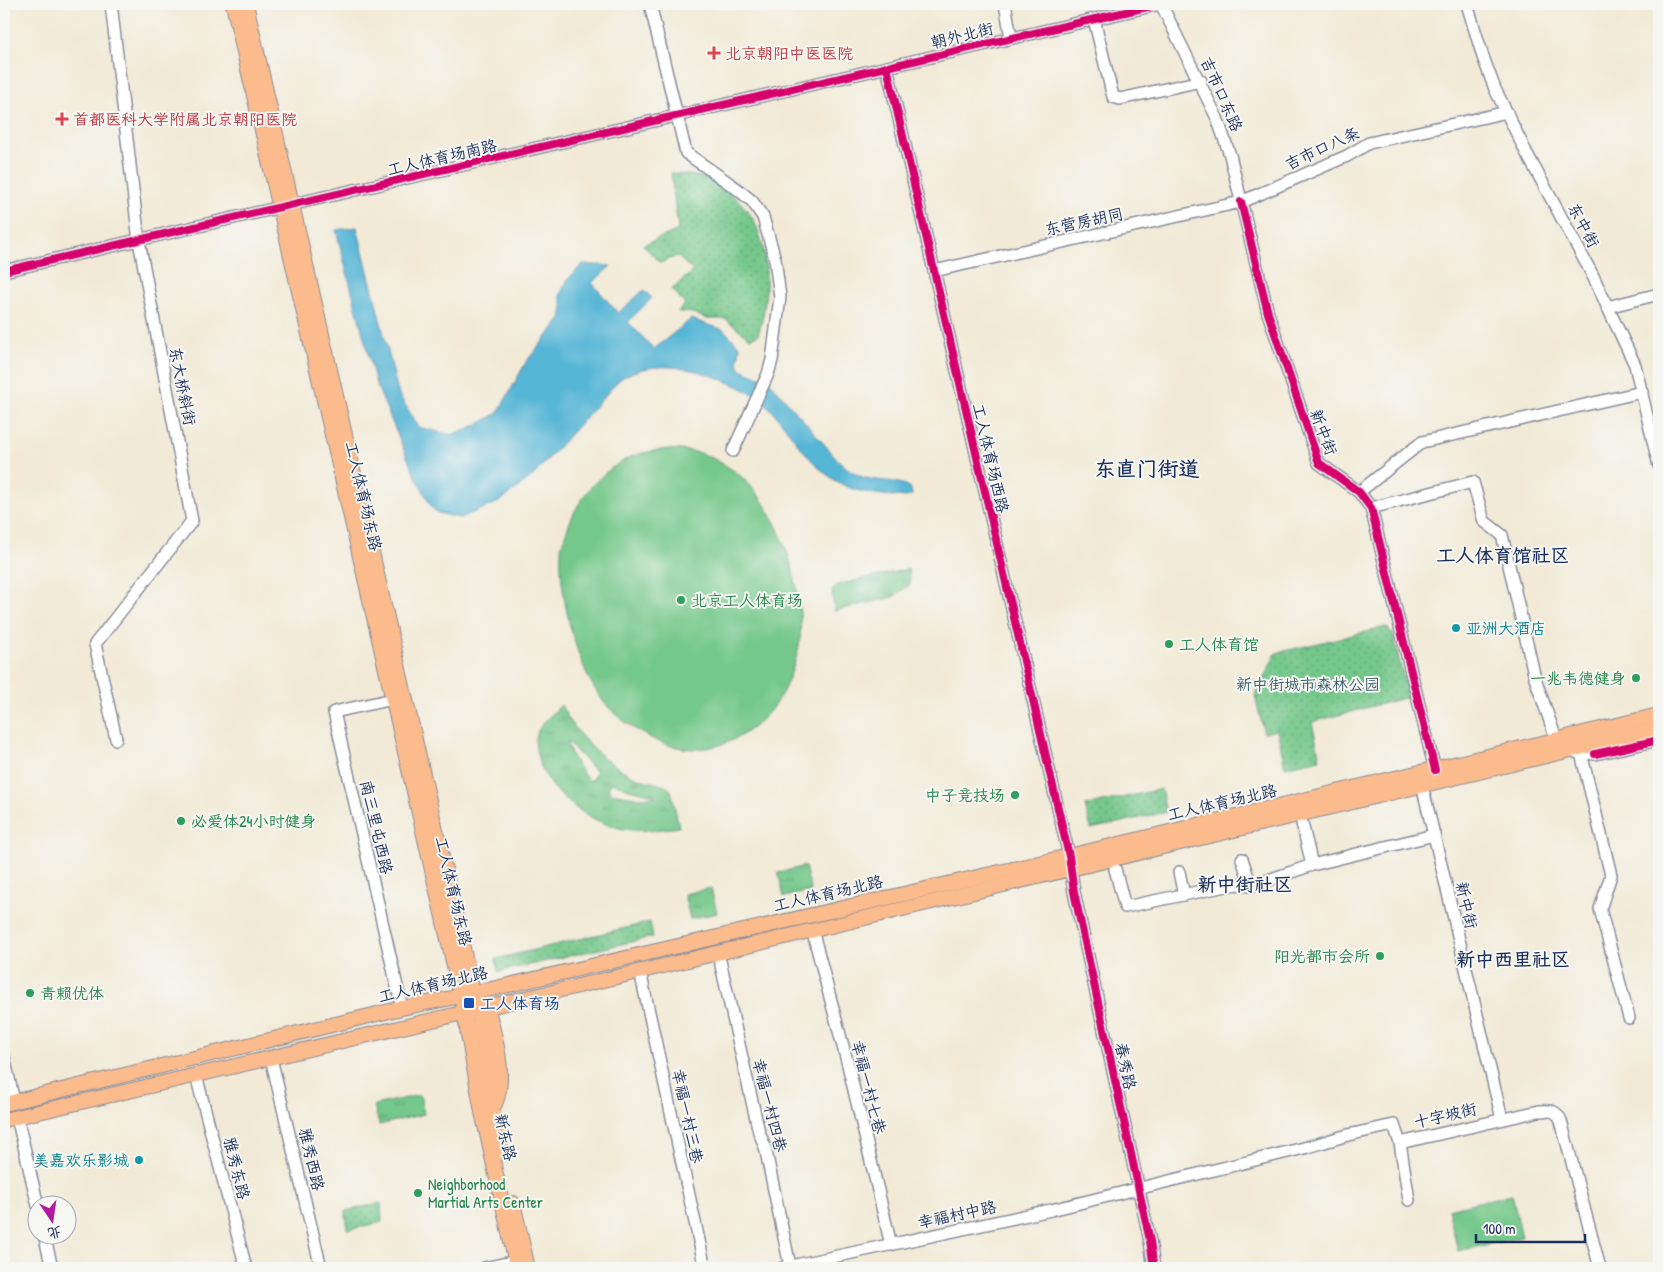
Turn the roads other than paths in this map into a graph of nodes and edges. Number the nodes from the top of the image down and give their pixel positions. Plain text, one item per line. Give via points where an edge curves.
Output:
1 (111, 4) edge
2 (233, 4) edge
3 (246, 4) edge
4 (650, 4) edge
5 (1005, 4) edge
6 (1161, 4) edge
7 (1466, 4) edge
8 (1094, 19) junction
9 (1011, 37) junction
10 (887, 67) junction
11 (1200, 81) junction
12 (1507, 112) junction
13 (677, 115) junction
14 (1241, 202) junction
15 (286, 207) junction
16 (139, 240) junction
17 (4, 271) edge
18 (934, 271) junction
19 (1659, 294) edge
20 (1607, 307) junction
21 (1642, 392) junction
22 (733, 451) dead end
23 (1659, 465) edge
24 (1359, 492) junction
25 (1371, 508) junction
26 (392, 699) junction
27 (1659, 715) edge
28 (1659, 729) edge
29 (116, 739) dead end
30 (1659, 740) edge
31 (1562, 745) junction
32 (1582, 753) junction
33 (1435, 770) junction
34 (1422, 785) junction
35 (1302, 823) dead end
36 (1434, 836) junction
37 (1242, 859) dead end
38 (1070, 862) junction
39 (1312, 865) junction
40 (1115, 869) dead end
41 (1179, 872) dead end
42 (1251, 886) junction
43 (1184, 895) junction
44 (814, 936) dead end
45 (718, 952) junction
46 (640, 971) junction
47 (467, 994) junction
48 (402, 1008) junction
49 (476, 1010) junction
50 (1629, 1018) dead end
51 (4, 1057) edge
52 (271, 1058) junction
53 (196, 1075) junction
54 (9, 1102) edge
55 (10, 1118) edge
56 (1502, 1119) junction
57 (1400, 1142) junction
58 (1138, 1189) junction
59 (34, 1194) edge
60 (1409, 1200) dead end
61 (46, 1244) edge
62 (891, 1245) junction
63 (520, 1266) edge
64 (786, 1267) edge
65 (52, 1268) edge
66 (246, 1268) edge
67 (321, 1268) edge
68 (484, 1268) edge
69 (705, 1268) edge
70 (1154, 1268) edge
71 (1600, 1268) edge

1 - 16 street, 东大桥斜街
2 - 15 main road, 工人体育场东路
3 - 15 main road, 工人体育场东路
4 - 13 street
5 - 9 street
6 - 8 street, 朝外北街
6 - 11 street, 吉市口东路
7 - 12 street, 东中街 via 1495,89
8 - 9 street, 朝外北街
8 - 11 street via 1112,97 1120,99
9 - 10 street, 朝外北街
10 - 13 street, 工人体育场南路
10 - 18 street, 工人体育场西路
11 - 14 street, 吉市口东路 via 1230,155
12 - 14 street, 吉市口八条 via 1369,143 1347,156
12 - 20 street, 东中街
13 - 15 street, 工人体育场南路
13 - 22 street via 686,153 752,201 763,217 775,259 780,297 772,360
14 - 18 street, 东营房胡同
14 - 24 street, 新中街 via 1268,313 1319,463
15 - 16 street, 工人体育场南路
15 - 26 main road, 工人体育场东路
15 - 47 main road, 工人体育场东路
16 - 17 street, 工人体育场南路
16 - 29 street, 东大桥斜街 via 192,521 95,644
18 - 38 street, 工人体育场西路
19 - 20 street
20 - 21 street, 东中街 via 1635,364
21 - 23 street, 东中街
21 - 24 street via 1422,442
24 - 25 street, 新中街
25 - 31 street via 1473,482 1484,521 1502,535 1535,678 1554,733
25 - 33 street, 新中街
26 - 47 main road, 工人体育场东路
26 - 48 street, 南三里屯西路 via 334,712
27 - 31 main road, 工人体育场北路
28 - 31 main road, 工人体育场北路
30 - 32 street, 工人体育场北路 via 1595,754
31 - 32 street, 工人体育场北路
31 - 33 main road, 工人体育场北路
31 - 34 main road, 工人体育场北路
32 - 50 street via 1611,875 1600,909
33 - 38 main road, 工人体育场北路
34 - 36 street, 新中街
34 - 38 main road, 工人体育场北路
35 - 39 street
36 - 39 street
36 - 56 street, 新中街
37 - 42 street
38 - 45 main road, 工人体育场北路
38 - 47 main road, 工人体育场北路
38 - 58 street, 春秀路
39 - 42 street
40 - 43 street via 1125,907
41 - 43 street
42 - 43 street via 1236,884
44 - 62 street, 幸福一村七巷
45 - 46 main road, 工人体育场北路
45 - 64 street, 幸福一村四巷 via 765,1147
46 - 49 main road, 工人体育场北路
46 - 69 street, 幸福一村三巷
47 - 48 main road, 工人体育场北路
47 - 49 main road
48 - 54 main road, 工人体育场北路
49 - 52 main road, 工人体育场北路
49 - 63 main road, 新东路 via 482,1112
49 - 63 main road, 新东路 via 501,1073 498,1097 492,1109
51 - 54 street
52 - 53 main road, 工人体育场北路
52 - 67 street, 雅秀西路
53 - 55 main road, 工人体育场北路
53 - 66 street, 雅秀东路
55 - 59 street
56 - 57 street, 十字坡街
56 - 71 street, 十字坡街 via 1549,1110 1559,1115
57 - 58 street, 十字坡街 via 1394,1125
57 - 60 street
58 - 62 street, 幸福村中路
58 - 70 street, 春秀路
61 - 65 street
62 - 64 street, 幸福村中路
63 - 68 street

